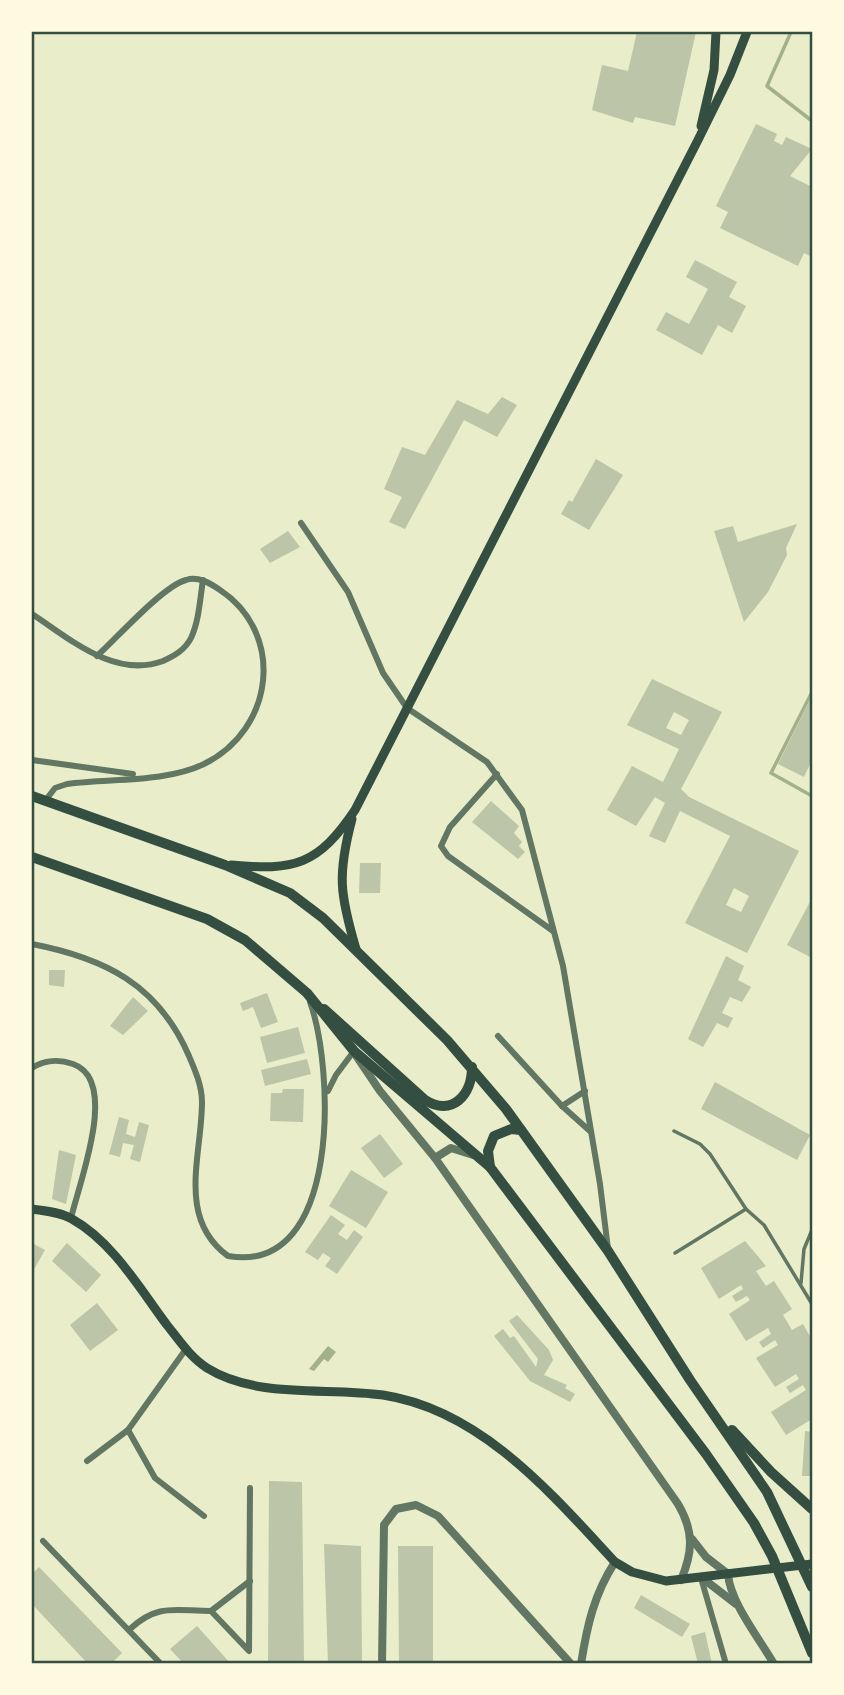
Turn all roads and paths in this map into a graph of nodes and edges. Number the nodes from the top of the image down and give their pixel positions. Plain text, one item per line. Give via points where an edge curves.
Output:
1 (716, 32) edge
2 (747, 32) edge
3 (717, 48) junction
4 (740, 52) junction
5 (698, 140) junction
6 (301, 523) dead end
7 (204, 580) junction
8 (32, 614) edge
9 (97, 656) junction
10 (407, 708) junction
11 (32, 760) edge
12 (498, 774) junction
13 (145, 776) junction
14 (32, 796) edge
15 (45, 801) junction
16 (355, 810) junction
17 (32, 857) edge
18 (225, 865) junction
19 (553, 931) junction
20 (32, 944) edge
21 (356, 950) junction
22 (307, 993) junction
23 (498, 1036) dead end
24 (354, 1051) junction
25 (32, 1068) edge
26 (472, 1068) junction
27 (584, 1091) junction
28 (326, 1097) junction
29 (562, 1106) junction
30 (521, 1130) junction
31 (674, 1131) dead end
32 (591, 1132) junction
33 (435, 1157) junction
34 (478, 1157) junction
35 (490, 1167) junction
36 (32, 1209) edge
37 (746, 1209) junction
38 (71, 1218) junction
39 (813, 1230) edge
40 (608, 1251) junction
41 (675, 1253) dead end
42 (801, 1285) junction
43 (813, 1304) edge
44 (186, 1349) junction
45 (709, 1406) junction
46 (128, 1430) junction
47 (87, 1461) dead end
48 (250, 1488) dead end
49 (813, 1509) edge
50 (204, 1516) dead end
51 (692, 1539) junction
52 (43, 1541) dead end
53 (615, 1562) junction
54 (813, 1564) edge
55 (730, 1574) junction
56 (701, 1577) junction
57 (681, 1580) junction
58 (250, 1581) junction
59 (813, 1587) edge
60 (736, 1604) junction
61 (211, 1611) junction
62 (130, 1629) junction
63 (813, 1653) edge
64 (161, 1664) edge
65 (382, 1664) edge
66 (571, 1664) edge
67 (582, 1664) edge
68 (726, 1664) edge
69 (774, 1664) edge

1 - 3 main road
2 - 4 main road
3 - 4 main road via 729,55
3 - 5 main road
4 - 5 main road
5 - 10 main road
6 - 10 street via 348,592 383,673
7 - 9 street via 176,584
7 - 9 street via 194,627 182,651 143,665
7 - 13 street via 234,599 255,628 264,668 258,706 250,723 223,752 186,771
8 - 9 street
10 - 12 street via 475,752
10 - 16 main road
11 - 13 street
12 - 19 street via 522,810
12 - 19 street via 450,827 441,846 448,856
13 - 15 street via 67,784 55,788
14 - 15 main road
15 - 18 main road
16 - 18 main road via 326,848 301,863 263,869
16 - 21 main road via 340,878
17 - 22 main road via 224,927 264,954
18 - 21 main road via 289,893
19 - 27 street
20 - 28 street via 106,965 144,991 174,1025 202,1098 194,1191 197,1207 208,1238 228,1256 243,1259 269,1254 293,1231 319,1174
21 - 26 main road
22 - 24 main road
22 - 26 main road via 432,1104 444,1107 458,1102 470,1086
22 - 28 street via 320,1037
23 - 29 street
24 - 28 street via 335,1074
24 - 33 street via 380,1091
24 - 34 main road
25 - 38 street via 64,1061 83,1069 94,1085 96,1111
26 - 30 main road
27 - 29 street
27 - 32 street
29 - 32 street
30 - 35 main road via 494,1136 488,1151
30 - 40 main road
31 - 37 lane via 710,1154
32 - 40 street
33 - 34 street via 452,1149
33 - 51 street via 678,1504
34 - 35 main road
35 - 63 main road via 747,1512 772,1556
36 - 38 main road
37 - 41 lane
37 - 42 lane via 764,1225
38 - 44 main road via 111,1254
39 - 42 lane via 804,1249
40 - 45 main road
42 - 43 lane
44 - 46 street
44 - 53 main road via 212,1371 242,1383 382,1395 435,1409 527,1472
45 - 49 main road
45 - 59 main road via 767,1492
46 - 47 street
46 - 50 street via 160,1485
48 - 58 street
51 - 55 street via 706,1558
51 - 57 street
52 - 62 street
53 - 57 main road via 651,1579
53 - 67 street via 593,1607
54 - 55 main road
55 - 56 main road
55 - 60 street via 730,1592
56 - 57 main road
56 - 60 street
56 - 68 street
58 - 61 street
58 - 61 street via 250,1651
60 - 69 street
61 - 62 street via 157,1611
62 - 64 street
65 - 66 street via 384,1525 396,1509 416,1505 438,1516

